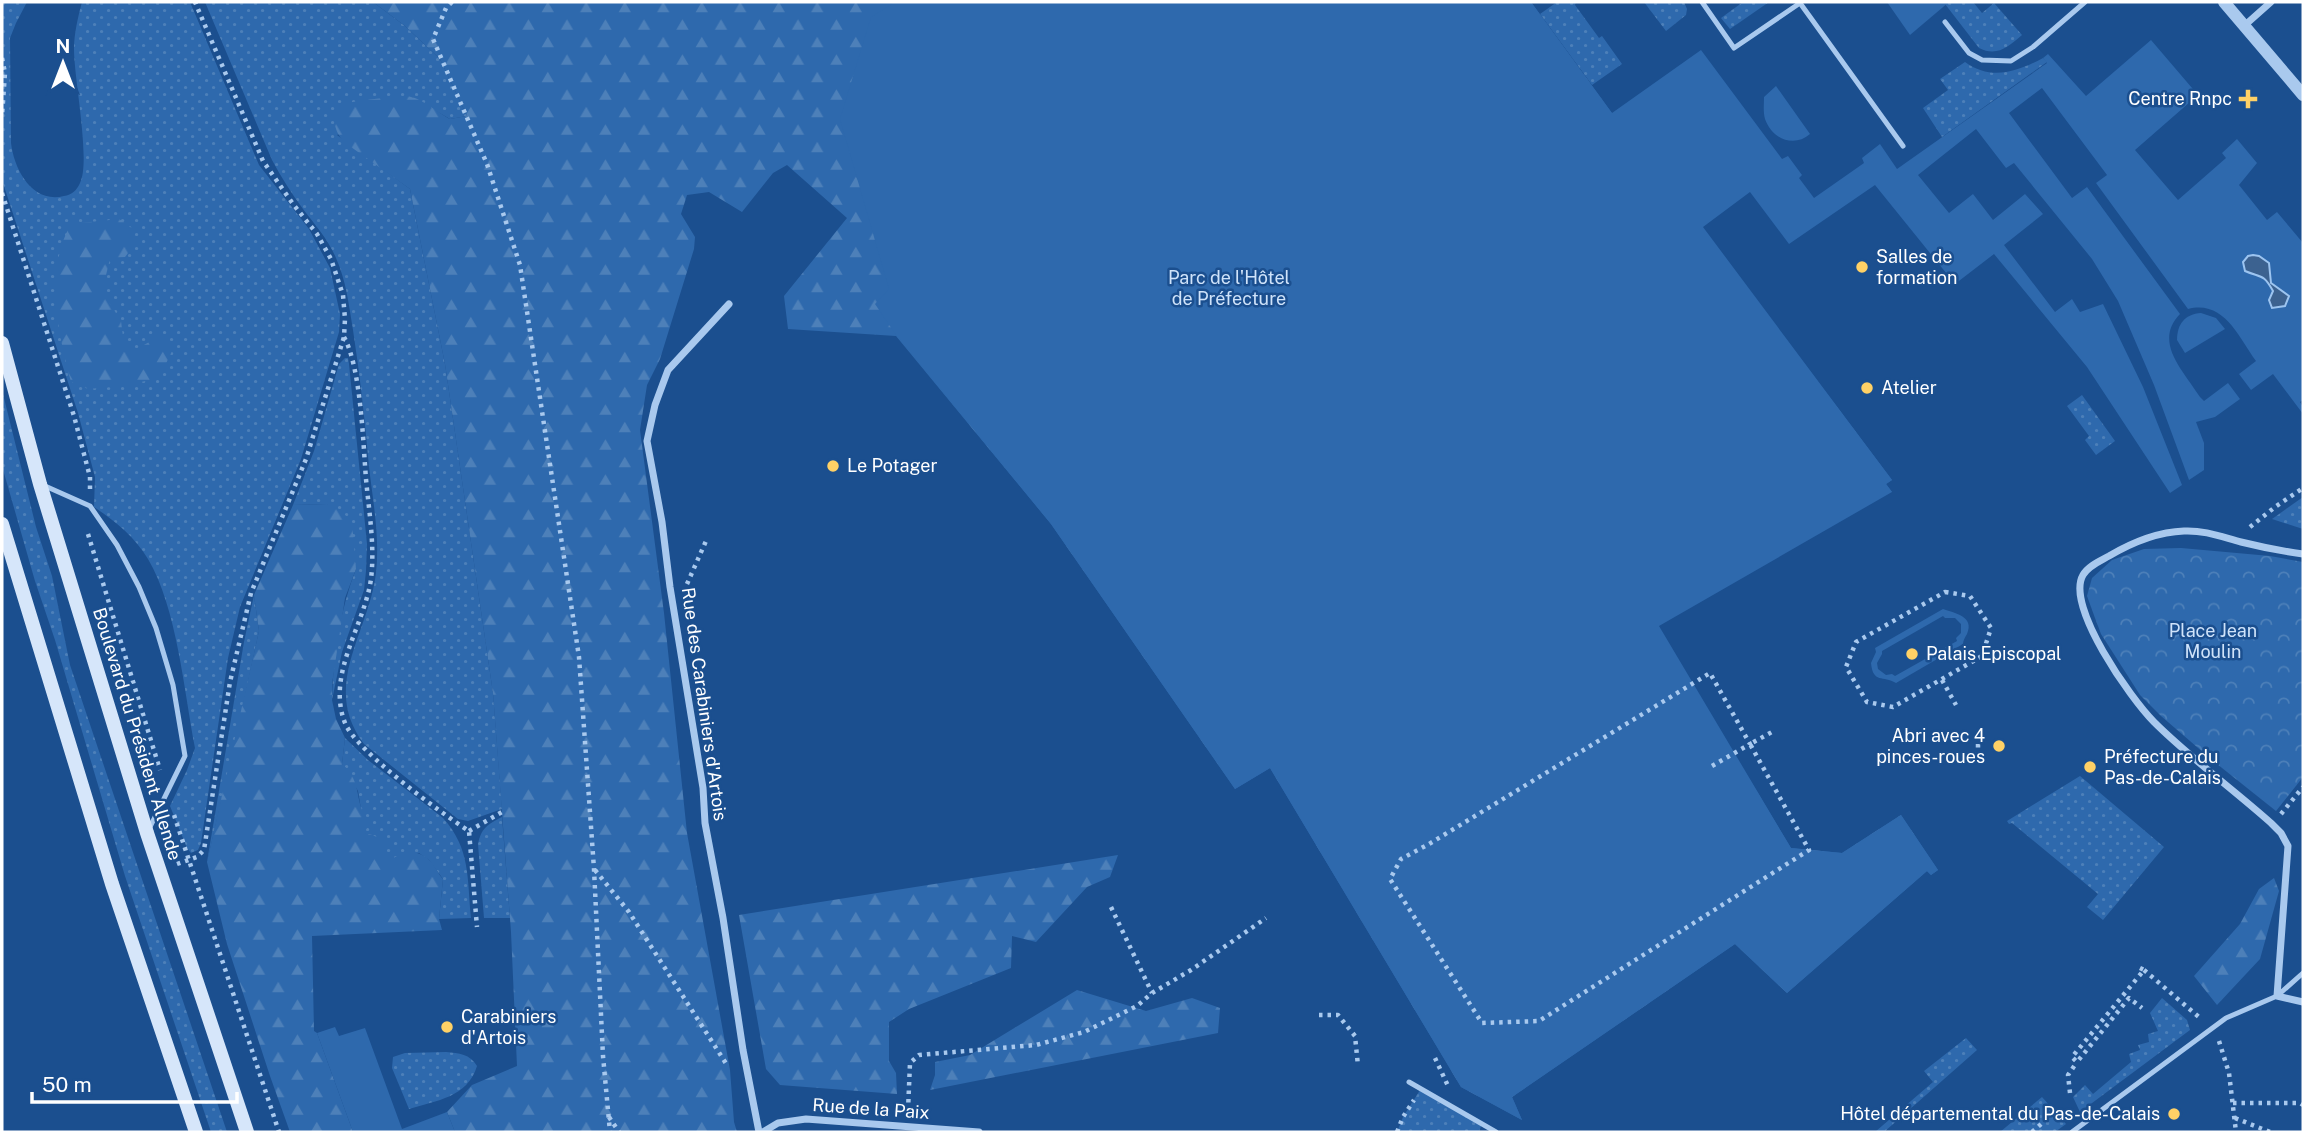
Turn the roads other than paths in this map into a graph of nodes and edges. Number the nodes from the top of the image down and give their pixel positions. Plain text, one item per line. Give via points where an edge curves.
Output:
1 (1702, 2) edge
2 (2085, 2) edge
3 (2224, 2) edge
4 (2271, 2) edge
5 (1945, 22) dead end
6 (2244, 26) junction
7 (2303, 95) edge
8 (1903, 146) dead end
9 (729, 303) dead end
10 (2, 343) edge
11 (40, 484) junction
12 (2, 524) edge
13 (2303, 554) edge
14 (147, 834) junction
15 (2303, 973) edge
16 (2277, 996) junction
17 (2303, 1002) edge
18 (1409, 1082) dead end
19 (195, 1132) edge
20 (247, 1132) edge
21 (761, 1132) edge
22 (979, 1132) edge
23 (1496, 1132) edge
24 (2072, 1132) edge

1 - 8 lane via 1734,48 1800,3
2 - 5 lane via 2011,61 1982,60 1969,53
3 - 6 street
4 - 6 street
6 - 7 street
9 - 21 street, Rue des Carabiniers d'Artois via 668,370 647,441 705,823
10 - 11 main road, Boulevard du Président Allende
11 - 14 main road, Boulevard du Président Allende
11 - 14 lane via 90,506 117,545 156,628 173,685 184,756
12 - 19 main road via 112,884
13 - 16 street via 2209,533 2166,533 2120,549 2087,570 2079,593 2097,641 2149,717 2272,822 2288,846
14 - 20 main road, Boulevard du Président Allende
15 - 16 lane
16 - 17 street
16 - 24 lane via 2226,1018
18 - 23 lane
21 - 22 street, Rue de la Paix via 778,1123 806,1119

